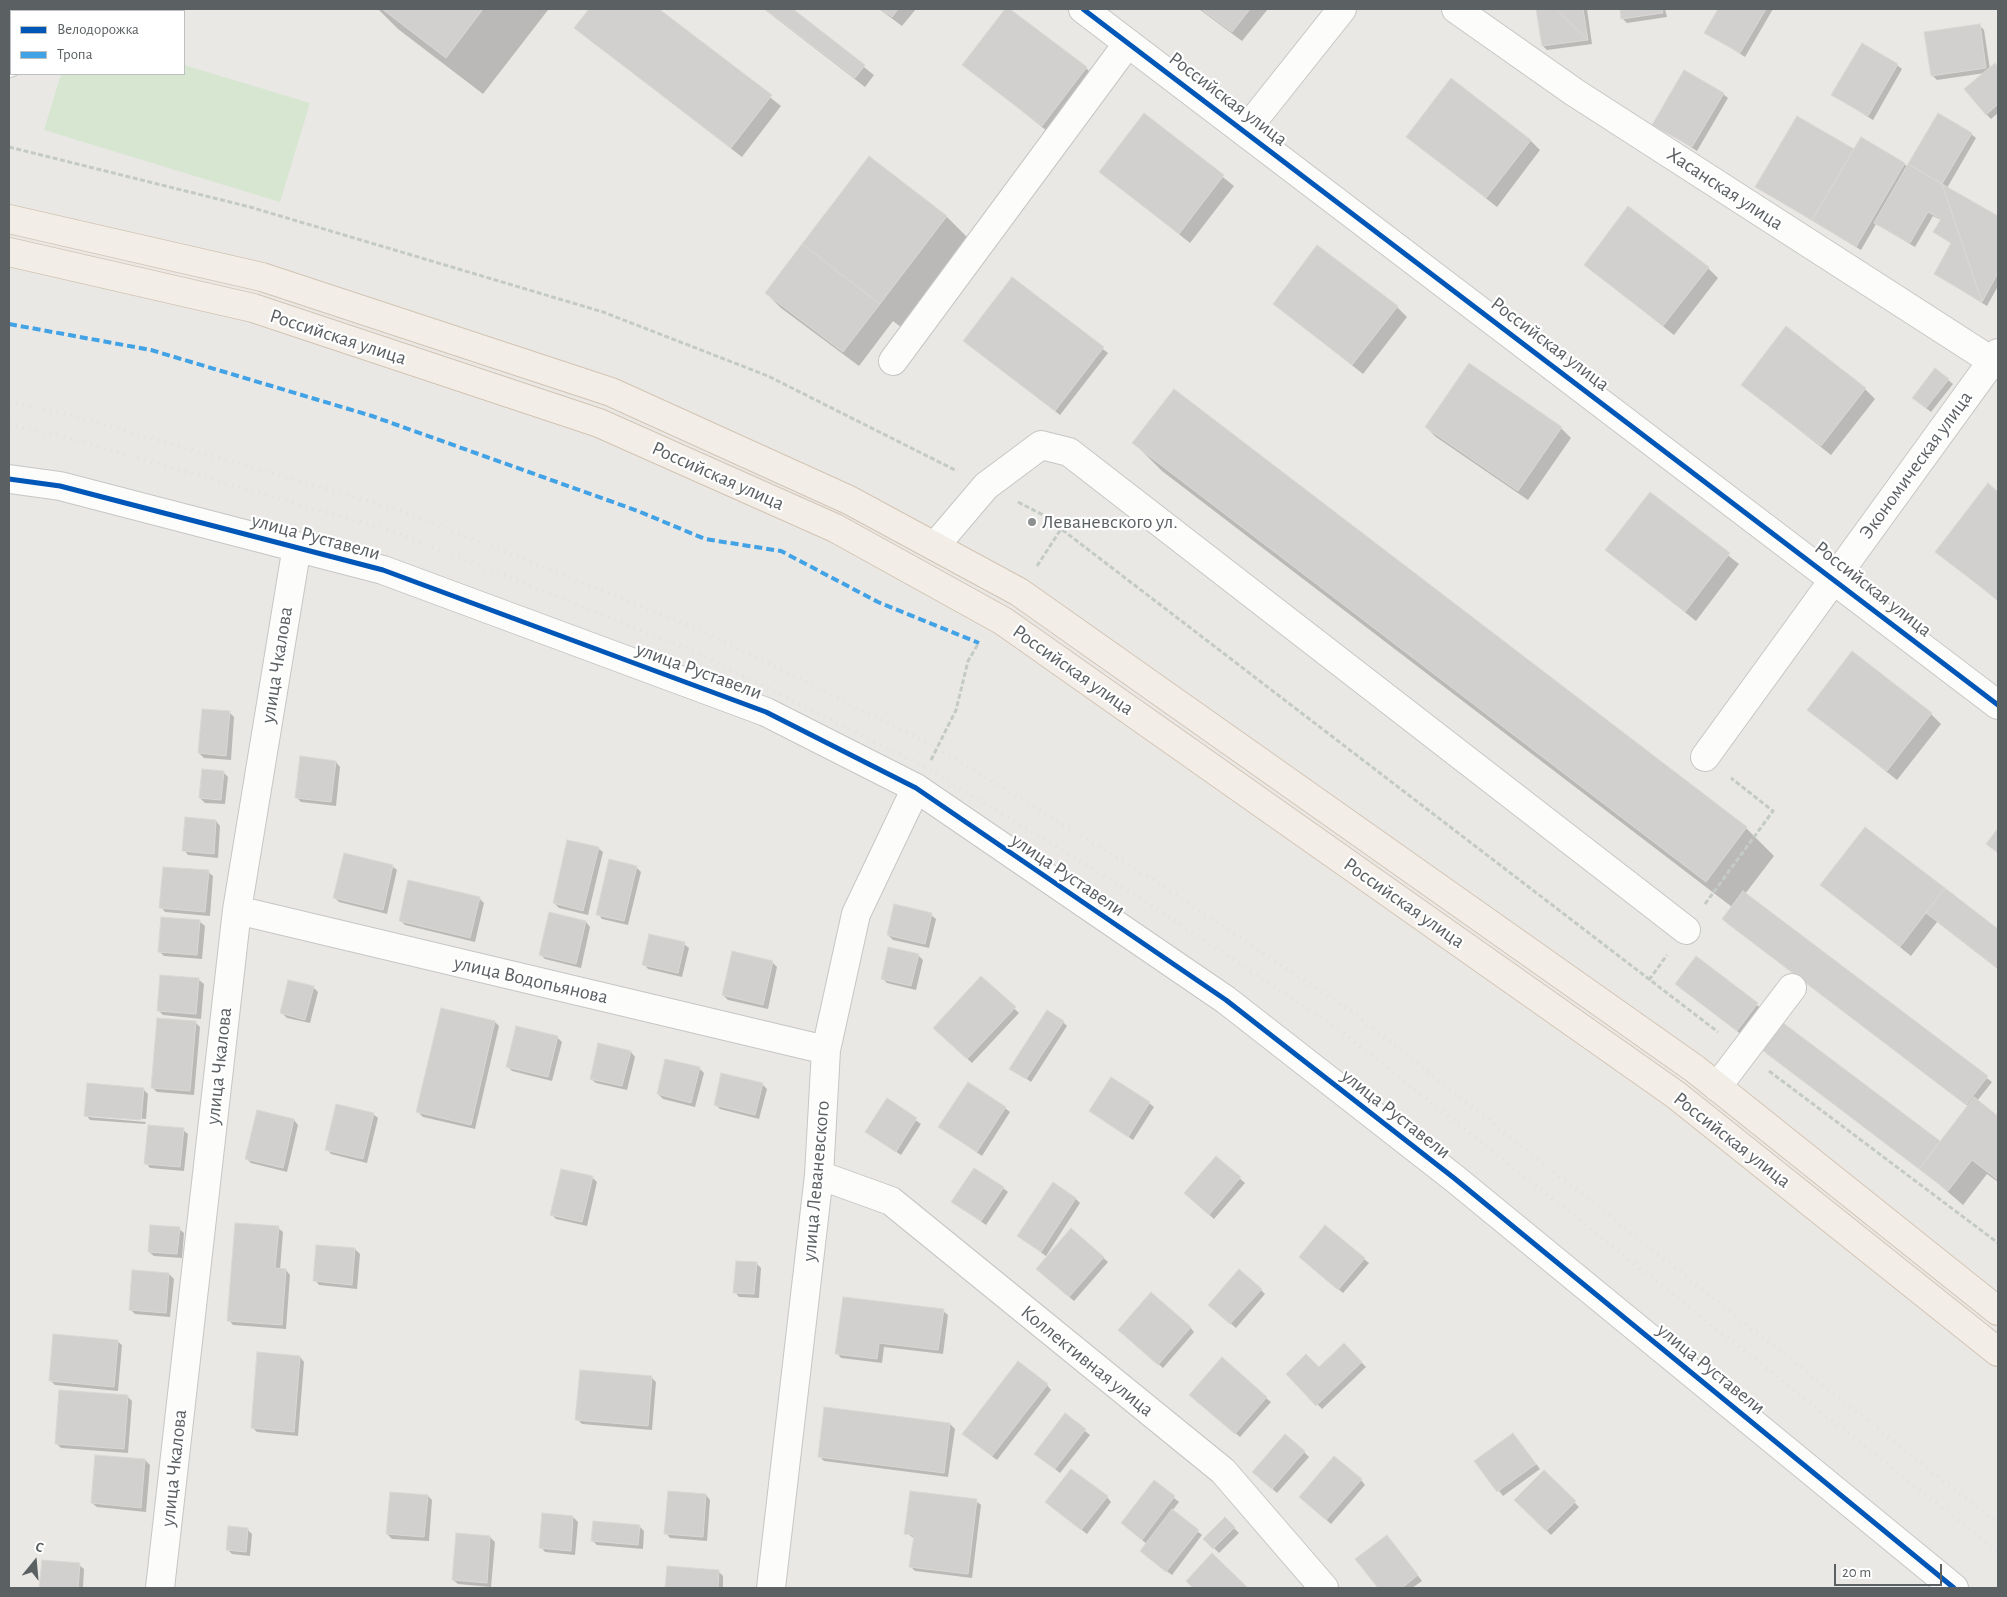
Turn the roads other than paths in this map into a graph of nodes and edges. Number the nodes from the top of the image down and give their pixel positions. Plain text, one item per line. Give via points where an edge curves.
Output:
1 (1083, 9) edge
2 (1342, 9) edge
3 (1456, 9) edge
4 (1128, 43) junction
5 (1245, 131) junction
6 (9, 219) edge
7 (9, 252) edge
8 (1996, 359) edge
9 (893, 361) dead end
10 (9, 479) edge
11 (296, 546) junction
12 (935, 546) junction
13 (1834, 578) junction
14 (1998, 705) edge
15 (1705, 757) road end
16 (916, 788) junction
17 (237, 910) junction
18 (1686, 930) road end
19 (1792, 988) dead end
20 (826, 1050) junction
21 (1717, 1087) junction
22 (819, 1175) junction
23 (1998, 1311) edge
24 (1998, 1352) edge
25 (160, 1588) edge
26 (771, 1588) edge
27 (1324, 1588) edge
28 (1954, 1588) edge

1 - 4 street, Российская улица
2 - 5 street
3 - 8 street, Хасанская улица via 1574,92
4 - 5 street, Российская улица
4 - 9 street
5 - 13 street, Российская улица
6 - 12 main road, Российская улица via 262,277 611,392 849,500
7 - 24 main road, Российская улица via 253,308 599,422 835,528 1003,621 1676,1095
8 - 13 street, Экономическая улица
10 - 11 street, улица Руставели via 60,486
11 - 16 street, улица Руставели via 384,570 766,712
11 - 17 street, улица Чкалова
12 - 18 street via 986,486 1041,445 1069,452
12 - 21 main road, Российская улица via 1019,592
13 - 14 street, Российская улица
13 - 15 street, Экономическая улица
16 - 20 street, улица Леваневского via 856,914
16 - 28 street, улица Руставели via 1233,1006 1454,1178
17 - 20 street, улица Водопьянова
17 - 25 street, улица Чкалова
19 - 21 street
20 - 22 street, улица Леваневского
21 - 23 main road, Российская улица
22 - 26 street, улица Леваневского
22 - 27 street, Коллективная улица via 892,1201 1223,1471

